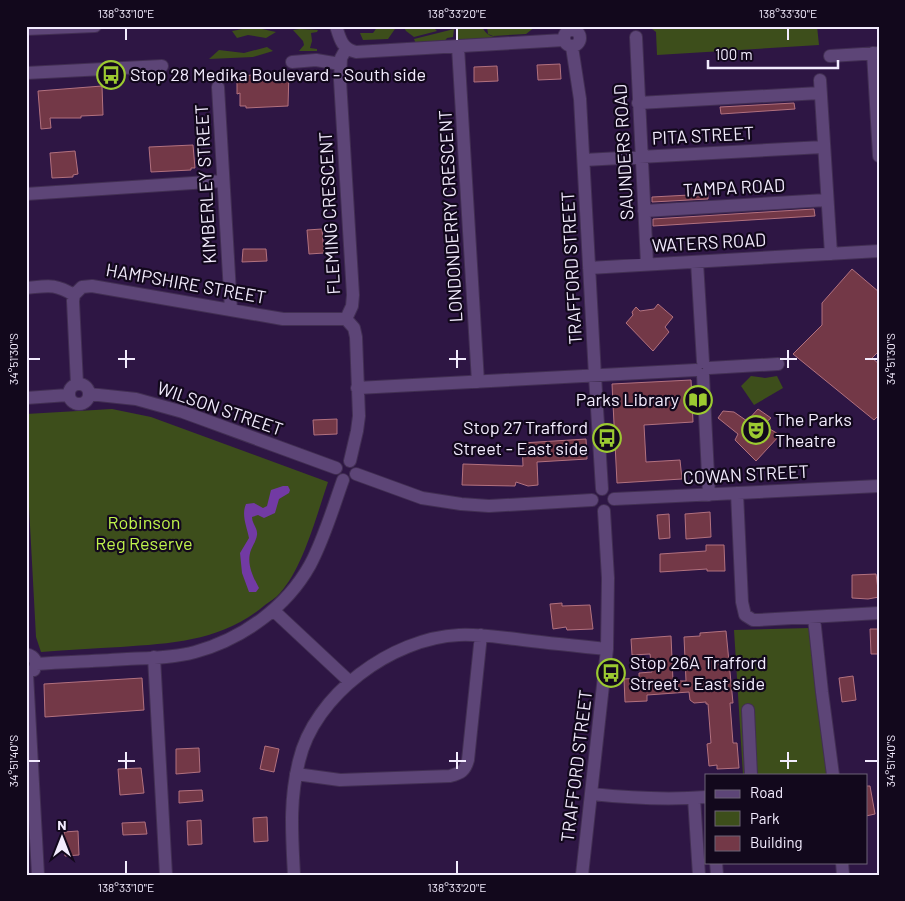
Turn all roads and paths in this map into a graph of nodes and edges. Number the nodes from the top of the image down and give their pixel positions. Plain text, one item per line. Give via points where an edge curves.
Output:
1 (95, 26) edge
2 (336, 26) edge
3 (26, 29) edge
4 (569, 36) edge
5 (636, 38) dead end
6 (458, 47) junction
7 (346, 49) junction
8 (876, 53) edge
9 (830, 56) dead end
10 (292, 62) dead end
11 (340, 64) junction
12 (162, 66) dead end
13 (26, 73) edge
14 (218, 87) dead end
15 (638, 103) junction
16 (823, 147) junction
17 (879, 156) edge
18 (642, 157) junction
19 (584, 160) junction
20 (223, 181) junction
21 (26, 194) edge
22 (826, 200) junction
23 (644, 211) junction
24 (879, 251) edge
25 (831, 254) junction
26 (696, 262) junction
27 (647, 264) junction
28 (589, 268) junction
29 (26, 288) edge
30 (74, 295) junction
31 (231, 310) junction
32 (346, 319) junction
33 (778, 364) dead end
34 (702, 369) junction
35 (595, 376) junction
36 (478, 382) junction
37 (78, 384) junction
38 (357, 388) junction
39 (89, 394) junction
40 (68, 395) junction
41 (26, 398) edge
42 (350, 461) junction
43 (336, 468) junction
44 (356, 474) junction
45 (343, 480) junction
46 (879, 486) edge
47 (602, 488) junction
48 (737, 493) junction
49 (709, 495) junction
50 (614, 499) junction
51 (592, 500) junction
52 (604, 511) junction
53 (273, 610) junction
54 (879, 613) edge
55 (814, 618) junction
56 (481, 635) junction
57 (607, 649) junction
58 (26, 654) edge
59 (154, 657) junction
60 (36, 664) junction
61 (26, 674) edge
62 (350, 682) junction
63 (748, 710) dead end
64 (296, 774) junction
65 (751, 774) edge
66 (833, 774) edge
67 (30, 793) edge
68 (592, 794) junction
69 (700, 798) edge
70 (38, 875) edge
71 (166, 875) edge
72 (294, 875) edge
73 (582, 875) edge
74 (699, 875) edge

1 - 3 street
2 - 7 street
4 - 6 street
4 - 19 street, TRAFFORD STREET via 580,99
5 - 15 street, SAUNDERS ROAD
6 - 7 street via 356,52
6 - 36 street, LONDONDERRY CRESCENT
7 - 11 street, FLEMING CRESCENT
8 - 9 street
8 - 17 street
10 - 11 street via 316,60
11 - 32 street, FLEMING CRESCENT via 353,295
12 - 13 street
14 - 20 street, KIMBERLEY STREET
15 - 16 street via 820,87
15 - 18 street, SAUNDERS ROAD
16 - 18 street, PITA STREET
16 - 22 street
18 - 19 street, PITA STREET
18 - 23 street, SAUNDERS ROAD
19 - 28 street, TRAFFORD STREET
20 - 21 street
20 - 31 street, KIMBERLEY STREET
22 - 23 street, TAMPA ROAD
22 - 25 street
23 - 27 street, SAUNDERS ROAD
24 - 25 street, WATERS ROAD
25 - 26 street, WATERS ROAD
26 - 27 street, WATERS ROAD
26 - 34 street
27 - 28 street, WATERS ROAD
28 - 35 street, TRAFFORD STREET
29 - 30 street via 54,286
30 - 31 street, HAMPSHIRE STREET via 82,287 92,286
30 - 37 street
31 - 32 street, HAMPSHIRE STREET via 283,319
32 - 38 street, FLEMING CRESCENT via 354,328 356,337
33 - 34 street
34 - 35 street
34 - 49 street
35 - 36 street
35 - 47 street, TRAFFORD STREET
36 - 38 street
37 - 39 street via 86,387
37 - 40 street via 70,389
38 - 42 street, FLEMING CRESCENT via 359,416
39 - 40 street via 82,404 71,402
39 - 43 street, WILSON STREET via 136,399 183,412
40 - 41 street
42 - 43 street via 340,462
42 - 44 street via 355,465
43 - 45 street via 338,477
44 - 45 street via 352,479
44 - 51 street via 422,498 461,504 489,506
45 - 53 street via 310,565 290,594
46 - 48 street, COWAN STREET
47 - 50 street via 612,492
47 - 51 street via 594,493
48 - 49 street, COWAN STREET
48 - 55 street via 745,615 759,620
49 - 50 street, COWAN STREET
50 - 52 street via 613,506
51 - 52 street via 594,507
52 - 57 street, TRAFFORD STREET via 608,578
53 - 59 street via 240,634 216,645 194,652
53 - 62 street
54 - 55 street
55 - 66 street
56 - 57 street
56 - 62 street via 435,638 409,646 368,668
56 - 64 street via 468,760 466,769 460,774 368,780
57 - 68 street, TRAFFORD STREET
58 - 60 street via 33,656
59 - 60 street
59 - 71 street
60 - 61 street via 34,671
61 - 67 street
62 - 64 street via 318,719 299,759
63 - 65 street via 754,724
64 - 72 street via 291,822
67 - 70 street
68 - 69 street via 630,798
68 - 73 street, TRAFFORD STREET
69 - 74 street

